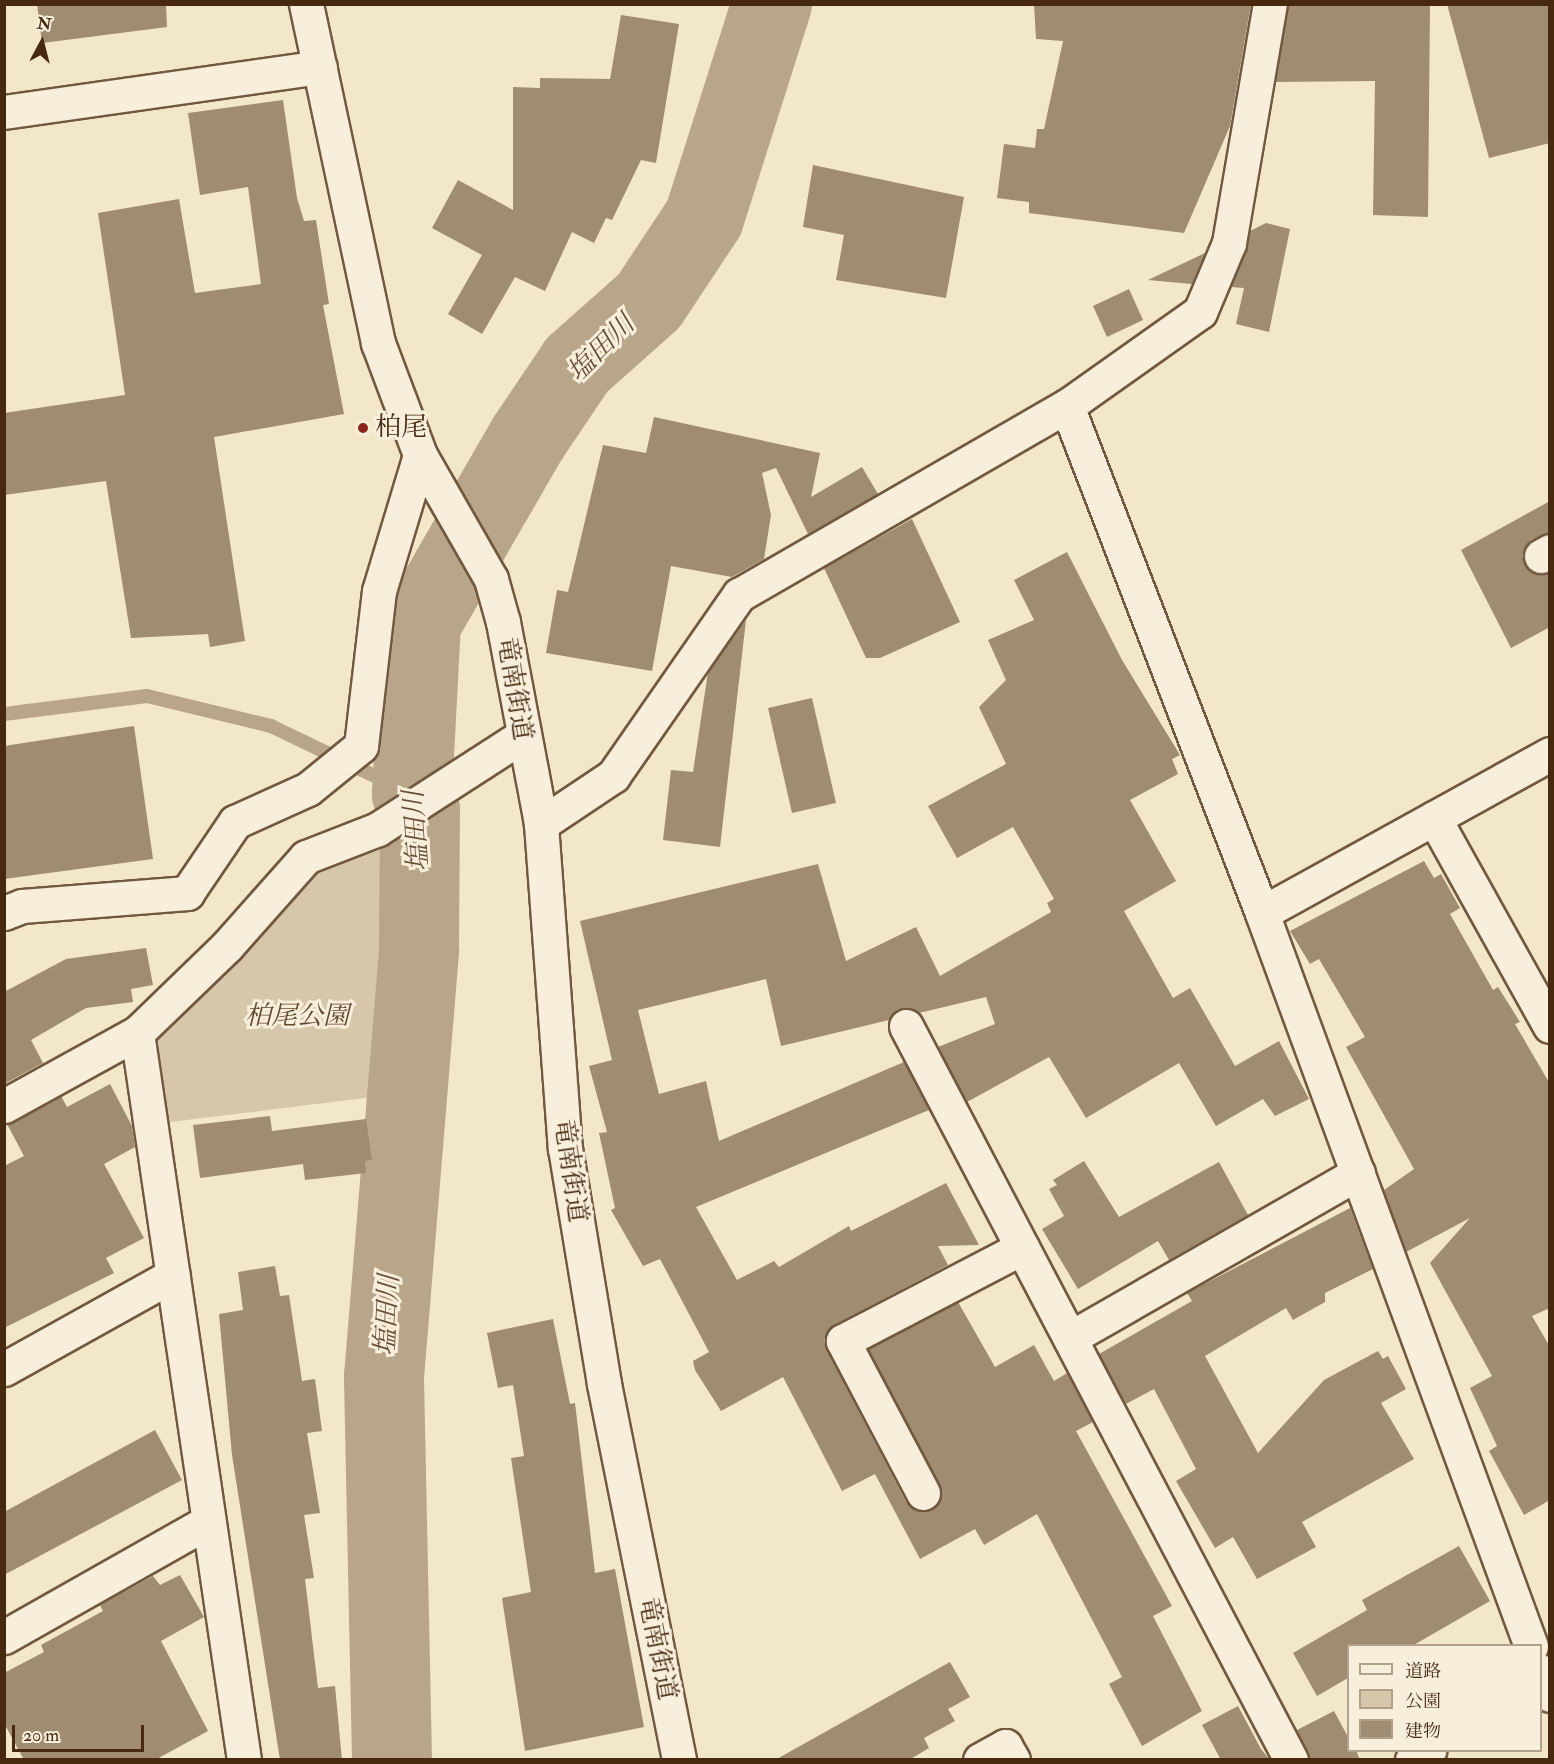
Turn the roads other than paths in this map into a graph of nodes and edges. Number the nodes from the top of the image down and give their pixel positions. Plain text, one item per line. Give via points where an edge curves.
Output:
1 (306, 4) edge
2 (1270, 4) edge
3 (320, 67) junction
4 (4, 112) edge
5 (1067, 406) junction
6 (420, 454) junction
7 (521, 736) junction
8 (1550, 754) edge
9 (1434, 818) junction
10 (540, 824) junction
11 (4, 913) edge
12 (1262, 913) junction
13 (906, 1026) dead end
14 (1550, 1026) edge
15 (136, 1033) junction
16 (4, 1106) edge
17 (1358, 1173) junction
18 (1022, 1248) junction
19 (173, 1275) junction
20 (1070, 1338) junction
21 (4, 1369) edge
22 (922, 1493) dead end
23 (207, 1522) junction
24 (4, 1636) edge
25 (1530, 1644) edge
26 (1426, 1752) edge
27 (243, 1760) edge
28 (679, 1760) edge
29 (980, 1760) edge
30 (1013, 1760) edge
31 (1291, 1760) edge
32 (1412, 1760) edge

1 - 3 street, 竜南街道
2 - 5 street via 1229,243 1200,312
3 - 4 street
3 - 6 street, 竜南街道 via 378,343
5 - 10 street via 739,595 613,776
5 - 12 street
6 - 7 street, 竜南街道 via 491,579
6 - 11 street via 379,591 361,746 308,789 235,822 187,893 22,906
7 - 10 street, 竜南街道
7 - 15 street via 378,829 306,857 227,946
8 - 9 street
9 - 12 street
9 - 14 street
10 - 28 street, 竜南街道 via 565,1148 604,1384
12 - 17 street
13 - 18 street
15 - 16 street
15 - 19 street
17 - 20 street
17 - 25 street
18 - 20 street
18 - 22 street via 843,1341
19 - 21 street
19 - 23 street
20 - 31 street
23 - 24 street
23 - 27 street
26 - 32 street
29 - 30 street via 1005,1746

